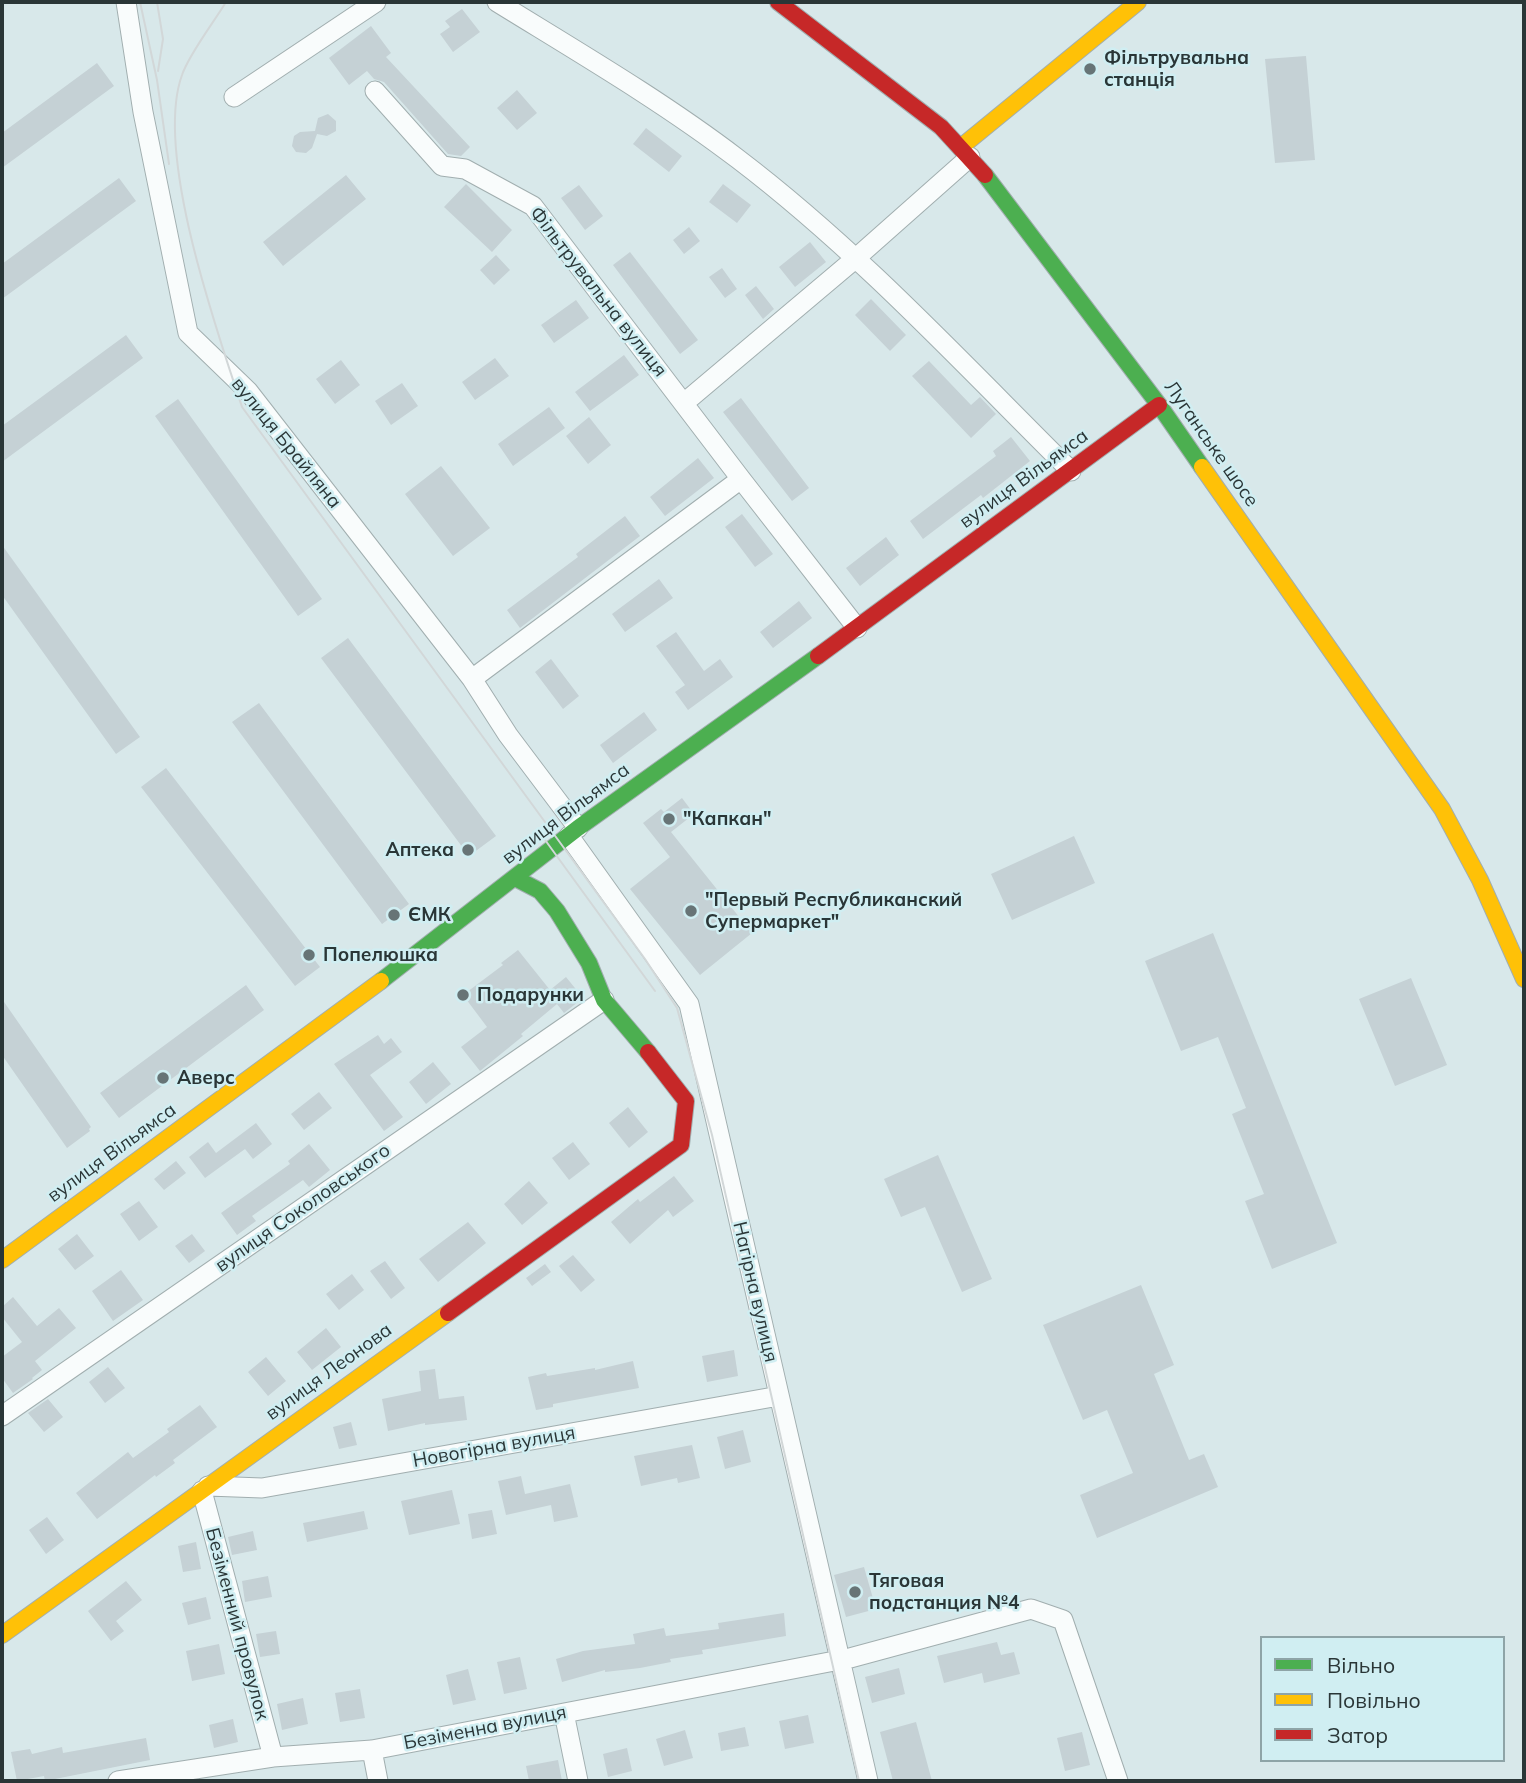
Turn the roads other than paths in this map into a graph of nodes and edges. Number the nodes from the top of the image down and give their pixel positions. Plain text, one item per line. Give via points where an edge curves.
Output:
1 (126, 2) edge
2 (376, 2) edge
3 (497, 2) edge
4 (778, 2) edge
5 (1138, 2) edge
6 (375, 91) dead end
7 (234, 97) dead end
8 (965, 152) junction
9 (856, 258) junction
10 (684, 403) junction
11 (1158, 405) junction
12 (1071, 471) junction
13 (741, 479) junction
14 (857, 628) junction
15 (472, 679) junction
16 (573, 832) junction
17 (515, 878) junction
18 (1524, 979) edge
19 (604, 1000) junction
20 (2, 1260) edge
21 (779, 1396) junction
22 (2, 1416) edge
23 (205, 1488) junction
24 (2, 1635) edge
25 (845, 1659) junction
26 (564, 1713) junction
27 (372, 1750) junction
28 (273, 1757) junction
29 (169, 1777) edge
30 (118, 1781) edge
31 (379, 1781) edge
32 (578, 1781) edge
33 (868, 1781) edge
34 (1118, 1781) edge

1 - 15 street, вулиця Брайляна via 143,113 188,333 248,391
2 - 7 street
3 - 9 street via 737,158
4 - 8 street, Луганське шосе via 941,127
5 - 8 street
6 - 10 street, Фільтрувальна вулиця via 442,166 465,169 533,206
8 - 9 street
8 - 11 street, Луганське шосе
9 - 10 street
9 - 12 street
10 - 13 street, Фільтрувальна вулиця
11 - 12 street, вулиця Вільямса
11 - 18 street, Луганське шосе via 1450,822
12 - 14 street, вулиця Вільямса
13 - 14 street, Фільтрувальна вулиця
13 - 15 street
14 - 16 street, вулиця Вільямса
15 - 16 street, вулиця Брайляна
16 - 17 street, вулиця Вільямса
16 - 21 street, Нагірна вулиця via 689,1004
17 - 19 street via 540,891 557,911 589,963
17 - 20 street, вулиця Вільямса
19 - 22 street, вулиця Соколовського
19 - 23 street, вулиця Леонова via 686,1101 681,1145
21 - 23 street, Новогірна вулиця via 262,1488
21 - 25 street, Нагірна вулиця
23 - 24 street, вулиця Леонова
23 - 28 street, Безіменний провулок
25 - 26 street, Безіменна вулиця
25 - 33 street, Нагірна вулиця
25 - 34 street via 1031,1609 1063,1620
26 - 27 street, Безіменна вулиця
26 - 32 street
27 - 28 street, Безіменна вулиця
27 - 31 street
28 - 29 street, Безіменна вулиця
29 - 30 street, Безіменна вулиця

